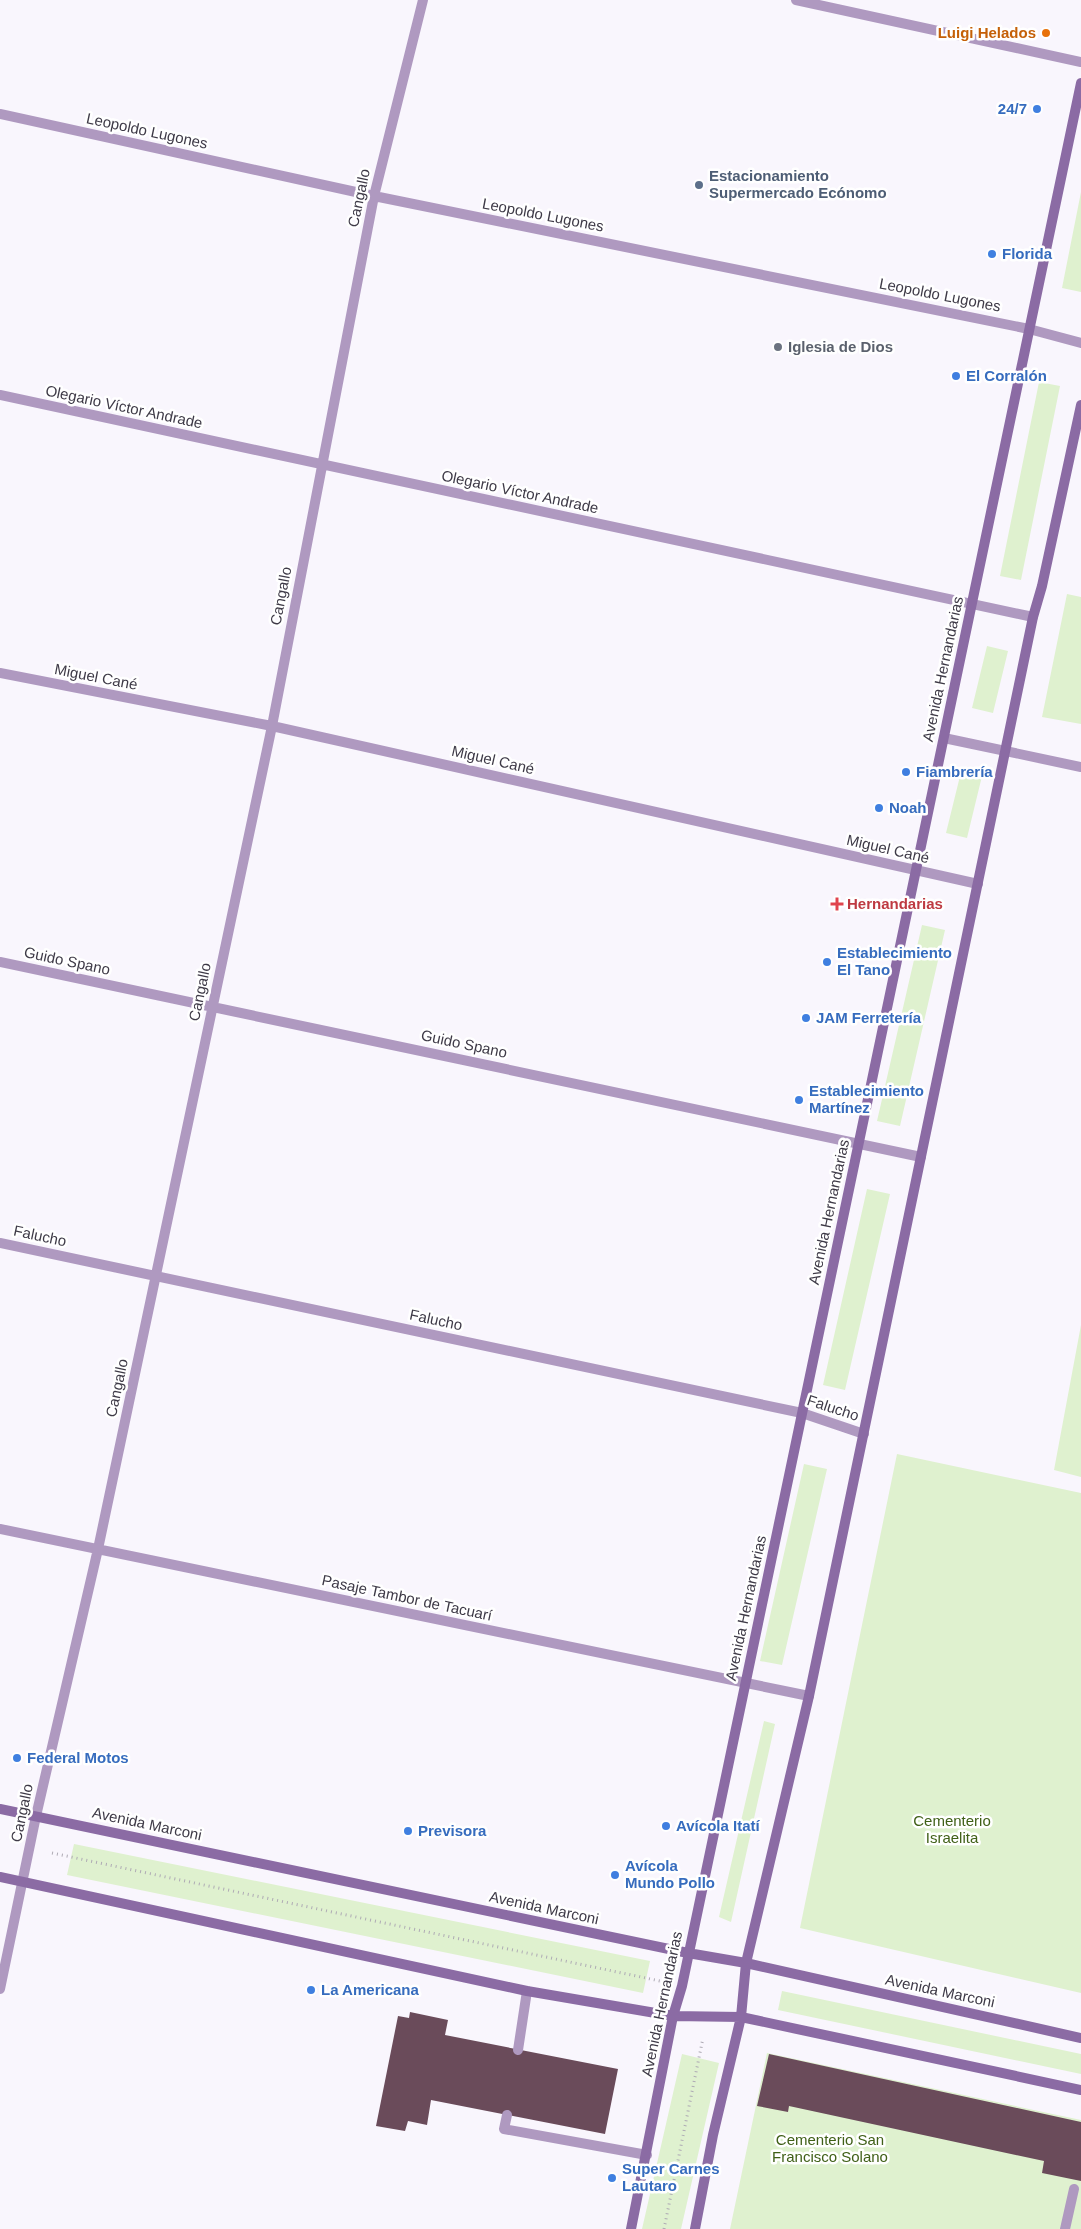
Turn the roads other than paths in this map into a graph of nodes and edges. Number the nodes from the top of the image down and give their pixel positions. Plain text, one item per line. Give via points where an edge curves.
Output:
1 (423, 0) edge
2 (796, 0) edge
3 (1081, 62) edge
4 (1081, 83) edge
5 (0, 114) edge
6 (374, 196) junction
7 (1029, 329) junction
8 (1081, 344) edge
9 (0, 395) edge
10 (1081, 405) edge
11 (321, 465) junction
12 (972, 604) junction
13 (1033, 617) junction
14 (0, 673) edge
15 (272, 726) junction
16 (944, 738) junction
17 (1005, 752) junction
18 (1081, 767) edge
19 (916, 871) junction
20 (978, 884) junction
21 (0, 962) edge
22 (213, 1006) junction
23 (859, 1144) junction
24 (921, 1157) junction
25 (0, 1243) edge
26 (156, 1276) junction
27 (802, 1413) junction
28 (864, 1434) junction
29 (0, 1528) edge
30 (98, 1549) junction
31 (746, 1683) junction
32 (809, 1696) junction
33 (0, 1809) edge
34 (36, 1816) junction
35 (0, 1877) edge
36 (23, 1882) junction
37 (688, 1953) junction
38 (746, 1963) junction
39 (0, 1989) edge
40 (528, 1991) junction
41 (674, 2016) junction
42 (740, 2016) junction
43 (1081, 2038) edge
44 (518, 2050) dead end
45 (1081, 2090) edge
46 (507, 2115) dead end
47 (647, 2155) junction
48 (1074, 2189) dead end
49 (631, 2229) edge
50 (695, 2229) edge
51 (1066, 2229) edge

1 - 6 street, Cangallo
2 - 3 street
4 - 7 main road, Avenida Hernandarias
5 - 6 street, Leopoldo Lugones
6 - 7 street, Leopoldo Lugones
6 - 11 street, Cangallo
7 - 8 street, Leopoldo Lugones
7 - 12 main road, Avenida Hernandarias
9 - 11 street, Olegario Víctor Andrade
10 - 13 main road
11 - 12 street, Olegario Víctor Andrade
11 - 15 street, Cangallo
12 - 13 street, Olegario Víctor Andrade
12 - 16 main road, Avenida Hernandarias
13 - 17 main road
14 - 15 street, Miguel Cané
15 - 19 street, Miguel Cané
15 - 22 street, Cangallo
16 - 17 street
16 - 19 main road, Avenida Hernandarias
17 - 18 street
17 - 20 main road
19 - 20 street, Miguel Cané
19 - 23 main road, Avenida Hernandarias
20 - 24 main road
21 - 22 street, Guido Spano
22 - 23 street, Guido Spano
22 - 26 street, Cangallo
23 - 24 street, Guido Spano
23 - 27 main road, Avenida Hernandarias
24 - 28 main road
25 - 26 street, Falucho
26 - 27 street, Falucho
26 - 30 street, Cangallo
27 - 28 street, Falucho
27 - 31 main road, Avenida Hernandarias
28 - 32 main road
29 - 30 street, Pasaje Tambor de Tacuarí
30 - 31 street, Pasaje Tambor de Tacuarí
30 - 34 street, Cangallo
31 - 32 street, Pasaje Tambor de Tacuarí
31 - 37 main road, Avenida Hernandarias
32 - 38 main road
33 - 34 main road, Avenida Marconi
34 - 36 street, Cangallo
34 - 37 main road, Avenida Marconi
35 - 36 main road
36 - 39 street, Cangallo
36 - 40 main road
37 - 38 main road, Avenida Marconi
37 - 41 main road, Avenida Hernandarias
38 - 42 main road
38 - 43 main road, Avenida Marconi
40 - 41 main road
40 - 44 street
41 - 42 main road
41 - 47 main road, Avenida Hernandarias
42 - 45 main road
42 - 50 main road
46 - 47 street via 504,2129
47 - 49 main road, Avenida Hernandarias
48 - 51 street

